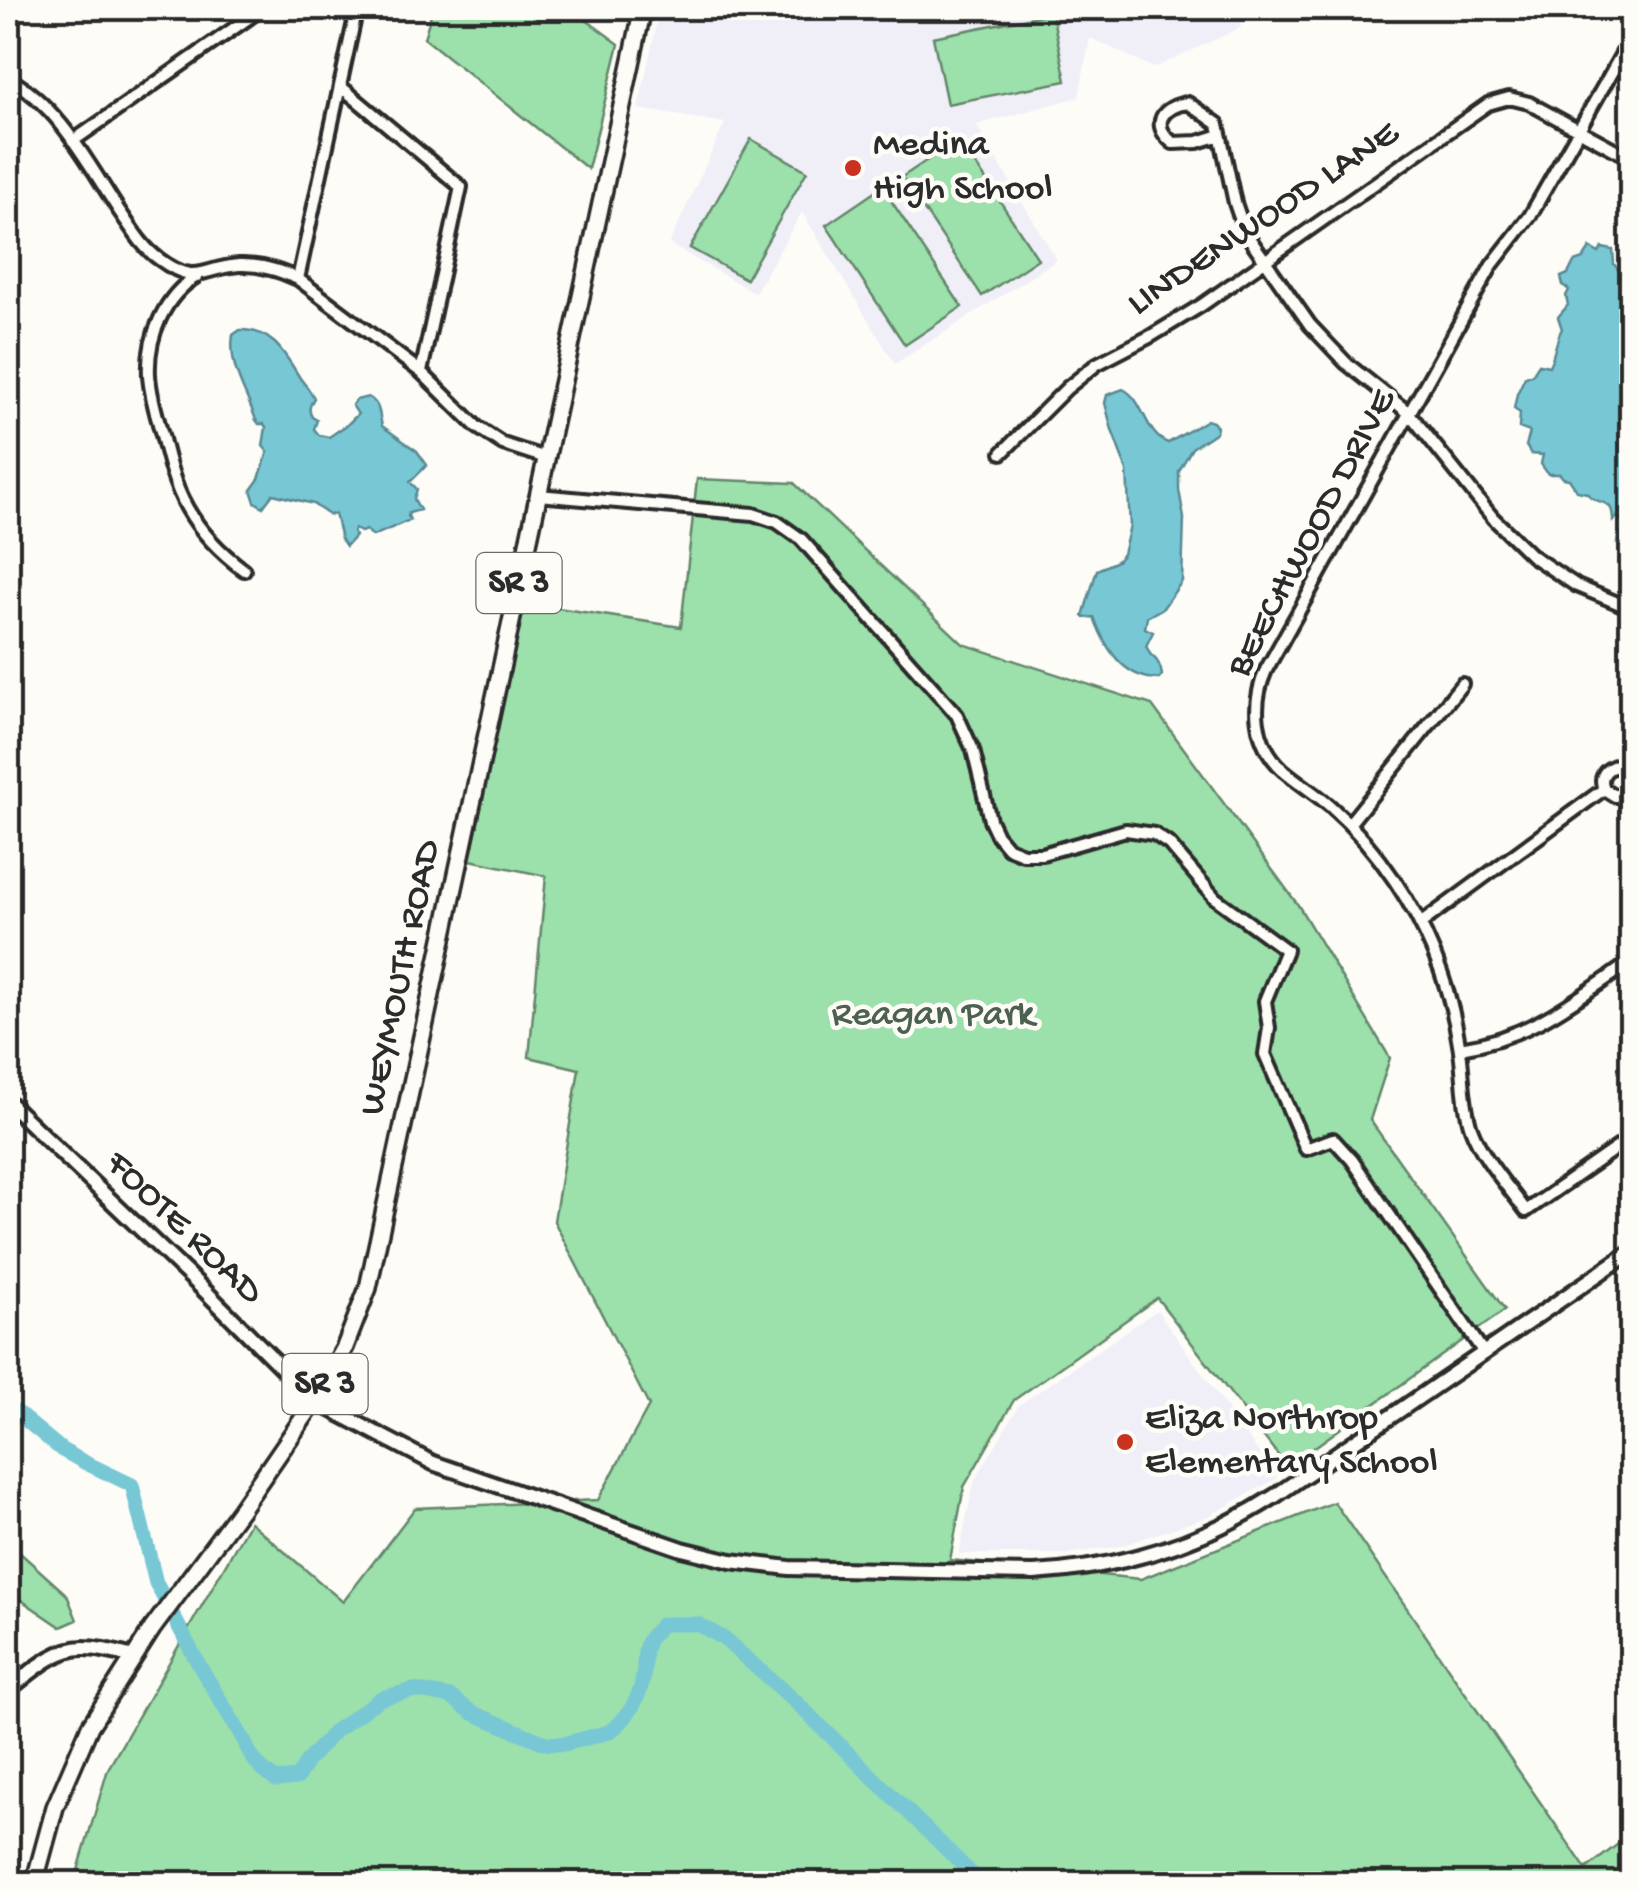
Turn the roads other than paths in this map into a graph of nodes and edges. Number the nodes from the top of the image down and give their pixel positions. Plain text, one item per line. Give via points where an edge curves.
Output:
1 (263, 8) edge
2 (357, 8) edge
3 (643, 8) edge
4 (1632, 36) edge
5 (8, 78) edge
6 (340, 86) junction
7 (1578, 130) junction
8 (1220, 135) junction
9 (72, 141) junction
10 (1632, 159) edge
11 (1264, 261) junction
12 (170, 266) junction
13 (198, 276) junction
14 (298, 279) junction
15 (175, 294) junction
16 (421, 372) junction
17 (1409, 414) junction
18 (1002, 453) dead end
19 (546, 458) junction
20 (538, 496) junction
21 (244, 570) dead end
22 (1632, 610) edge
23 (1462, 684) dead end
24 (1632, 781) edge
25 (1604, 790) junction
26 (1349, 824) junction
27 (1420, 924) junction
28 (1632, 961) edge
29 (1460, 1048) junction
30 (8, 1102) edge
31 (1632, 1137) edge
32 (1632, 1251) edge
33 (1484, 1353) junction
34 (315, 1401) junction
35 (133, 1657) junction
36 (8, 1690) edge
37 (34, 1884) edge

1 - 9 street
2 - 6 street
3 - 19 main road, WEYMOUTH ROAD / SR 3
4 - 7 street, BEECHWOOD DRIVE
5 - 9 street via 47,107
6 - 14 street
6 - 16 street via 462,187
7 - 10 street, LINDENWOOD LANE
7 - 11 street, LINDENWOOD LANE via 1520,100 1488,104
7 - 17 street, BEECHWOOD DRIVE
8 - 8 street via 1218,124 1188,102 1174,104 1161,121 1173,143
8 - 11 street via 1239,218
9 - 12 street via 138,239
11 - 17 street via 1327,344
11 - 18 street, LINDENWOOD LANE via 1181,319 1080,376
12 - 13 street
12 - 15 street
13 - 14 street via 252,266
13 - 15 street
14 - 16 street
15 - 21 street via 154,332 150,390 187,508
16 - 19 street via 490,437
17 - 22 street via 1522,546 1577,586
17 - 26 street, BEECHWOOD DRIVE via 1256,698 1258,727 1274,761
19 - 20 main road, WEYMOUTH ROAD / SR 3
20 - 33 street via 754,514 777,522 801,539 958,715 990,820 1008,848 1042,854 1126,830 1170,844 1215,898 1286,950 1265,1002 1266,1054 1306,1149 1333,1139 1343,1150
20 - 34 main road, WEYMOUTH ROAD / SR 3 via 374,1268 357,1321
23 - 26 street
24 - 25 street via 1621,795
24 - 25 street via 1615,766 1602,775
25 - 27 street
26 - 27 street, BEECHWOOD DRIVE
27 - 29 street, BEECHWOOD DRIVE
28 - 29 street via 1537,1025
29 - 31 street, BEECHWOOD DRIVE via 1476,1140 1526,1211
30 - 34 street, FOOTE ROAD
32 - 33 street, FOOTE ROAD
33 - 34 street, FOOTE ROAD via 1233,1522 1127,1561 1034,1573 790,1568 707,1556 457,1474
34 - 35 main road, WEYMOUTH ROAD / SR 3
35 - 36 street via 78,1648
35 - 37 main road, WEYMOUTH ROAD / SR 3 via 72,1763

